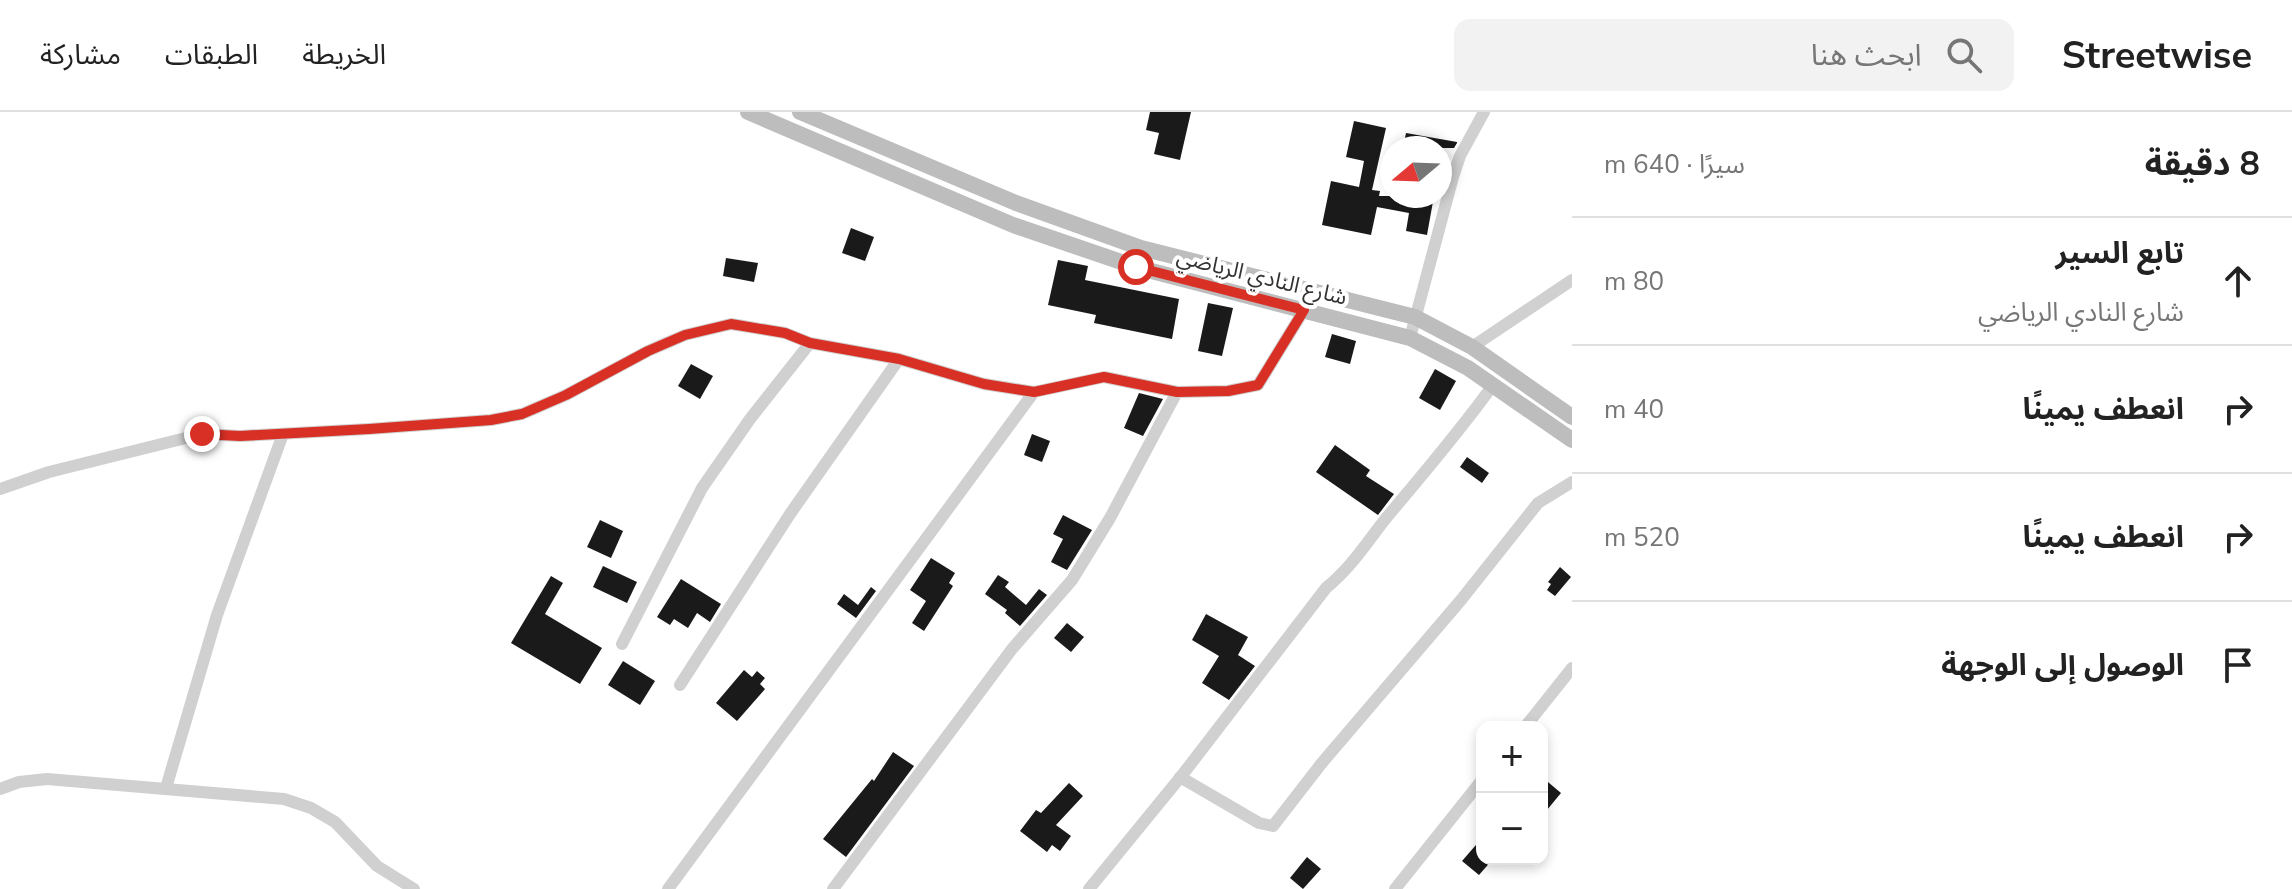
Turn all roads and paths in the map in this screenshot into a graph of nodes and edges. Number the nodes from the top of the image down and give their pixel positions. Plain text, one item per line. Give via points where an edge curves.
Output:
1 (748, 112) edge
2 (800, 112) edge
3 (1484, 112) edge
4 (982, 189) junction
5 (973, 208) junction
6 (1141, 248) junction
7 (1136, 267) junction
8 (1572, 280) edge
9 (1304, 310) junction
10 (1415, 317) junction
11 (1410, 338) junction
12 (810, 343) junction
13 (1472, 347) junction
14 (899, 359) junction
15 (1493, 385) junction
16 (1034, 392) junction
17 (1177, 392) junction
18 (1572, 417) edge
19 (283, 434) junction
20 (1572, 440) edge
21 (1572, 482) edge
22 (0, 489) edge
23 (622, 644) dead end
24 (1572, 668) edge
25 (680, 685) dead end
26 (1530, 721) edge
27 (1180, 777) junction
28 (166, 788) junction
29 (1476, 788) edge
30 (0, 789) edge
31 (399, 886) edge
32 (414, 889) edge
33 (668, 889) edge
34 (833, 889) edge
35 (1089, 889) edge
36 (1395, 889) edge

1 - 5 main road, شارع النادي الرياضي
2 - 4 main road, شارع النادي الرياضي
3 - 10 street via 1456,166
4 - 5 main road
4 - 6 main road, شارع النادي الرياضي
5 - 7 main road, شارع النادي الرياضي
6 - 7 main road
6 - 10 main road, شارع النادي الرياضي
7 - 9 main road, شارع النادي الرياضي
8 - 13 street
9 - 11 main road, شارع النادي الرياضي
9 - 17 street via 1258,385
10 - 11 street
10 - 13 main road, شارع النادي الرياضي
11 - 15 main road, شارع النادي الرياضي
12 - 14 street
12 - 19 street via 731,324 673,340 522,414
12 - 23 street via 702,488
13 - 18 main road, شارع النادي الرياضي
14 - 16 street via 984,384
14 - 25 street via 790,514
15 - 20 main road, شارع النادي الرياضي
15 - 27 street
16 - 17 street via 1104,377
16 - 33 street
17 - 34 street via 1072,580 1012,649
19 - 22 street via 202,434
19 - 28 street via 217,615
21 - 27 street via 1538,503 1273,826
24 - 26 street
27 - 35 street
28 - 30 street via 47,779
28 - 31 street via 284,799 311,808 335,822
29 - 36 street
31 - 32 street

